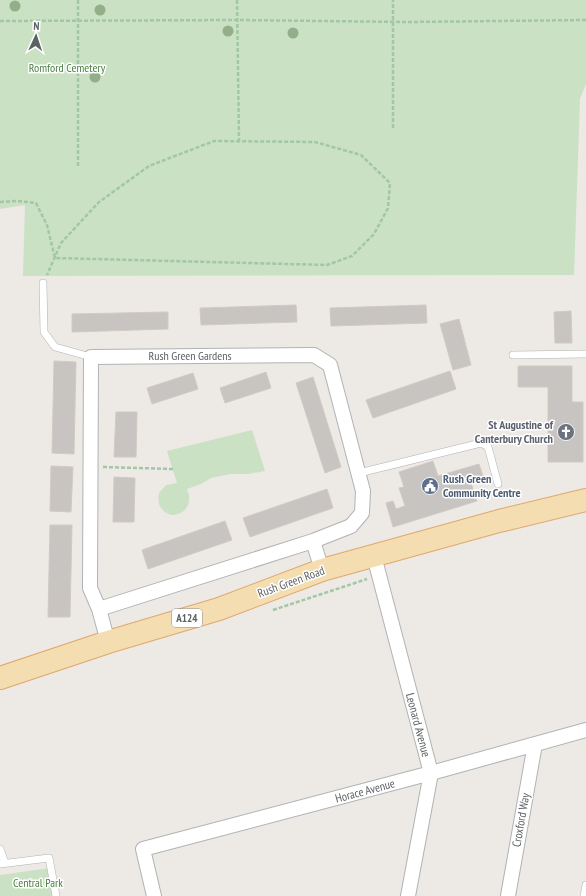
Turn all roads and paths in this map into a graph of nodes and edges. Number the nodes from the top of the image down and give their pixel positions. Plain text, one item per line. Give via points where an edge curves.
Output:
1 (78, 0) edge
2 (237, 0) edge
3 (393, 0) edge
4 (237, 20) junction
5 (586, 20) edge
6 (0, 21) edge
7 (392, 21) junction
8 (78, 22) junction
9 (393, 128) dead end
10 (239, 141) junction
11 (78, 166) dead end
12 (0, 202) edge
13 (55, 258) junction
14 (43, 283) joint
15 (586, 354) edge
16 (513, 355) dead end
17 (91, 357) junction
18 (91, 467) junction
19 (173, 469) dead end
20 (359, 473) junction
21 (498, 484) dead end
22 (586, 500) edge
23 (313, 541) junction
24 (376, 566) junction
25 (322, 570) junction
26 (99, 609) junction
27 (267, 612) dead end
28 (108, 642) junction
29 (0, 678) edge
30 (586, 730) edge
31 (535, 744) junction
32 (431, 773) junction
33 (0, 848) edge
34 (2, 863) edge
35 (586, 885) edge
36 (56, 896) edge
37 (154, 896) edge
38 (408, 896) edge
39 (508, 896) edge
40 (584, 896) edge

1 - 8 path
2 - 4 path
3 - 7 path
4 - 7 path
4 - 8 path
4 - 10 path
5 - 7 path
6 - 8 path
7 - 9 path
8 - 11 path
10 - 13 path via 214,141 149,166 99,202 62,243
10 - 13 path via 315,142 361,155 390,183 388,208 374,234 352,256 327,265
12 - 13 path via 36,203 47,225
13 - 14 path
14 - 17 lane via 44,332 55,347
15 - 16 lane
17 - 18 street
17 - 20 street, Rush Green Gardens via 314,355 330,364
18 - 19 path
18 - 26 street via 90,588
20 - 21 lane via 481,443 488,447
20 - 23 street, Rush Green Gardens via 364,491 362,513 351,526
22 - 24 main road, Rush Green Road / A124 via 499,521
23 - 25 street
23 - 26 street, Rush Green Gardens
24 - 25 main road, Rush Green Road / A124
24 - 27 path
24 - 32 street, Leonard Avenue
25 - 28 main road, Rush Green Road / A124 via 219,609
26 - 28 street
28 - 29 main road, Rush Green Road / A124
30 - 31 street, Horace Avenue
31 - 32 street, Horace Avenue
31 - 39 street, Croxford Way
32 - 37 street, Horace Avenue via 143,849
32 - 38 street, Leonard Avenue
33 - 34 lane
34 - 36 lane via 48,858
35 - 40 lane

